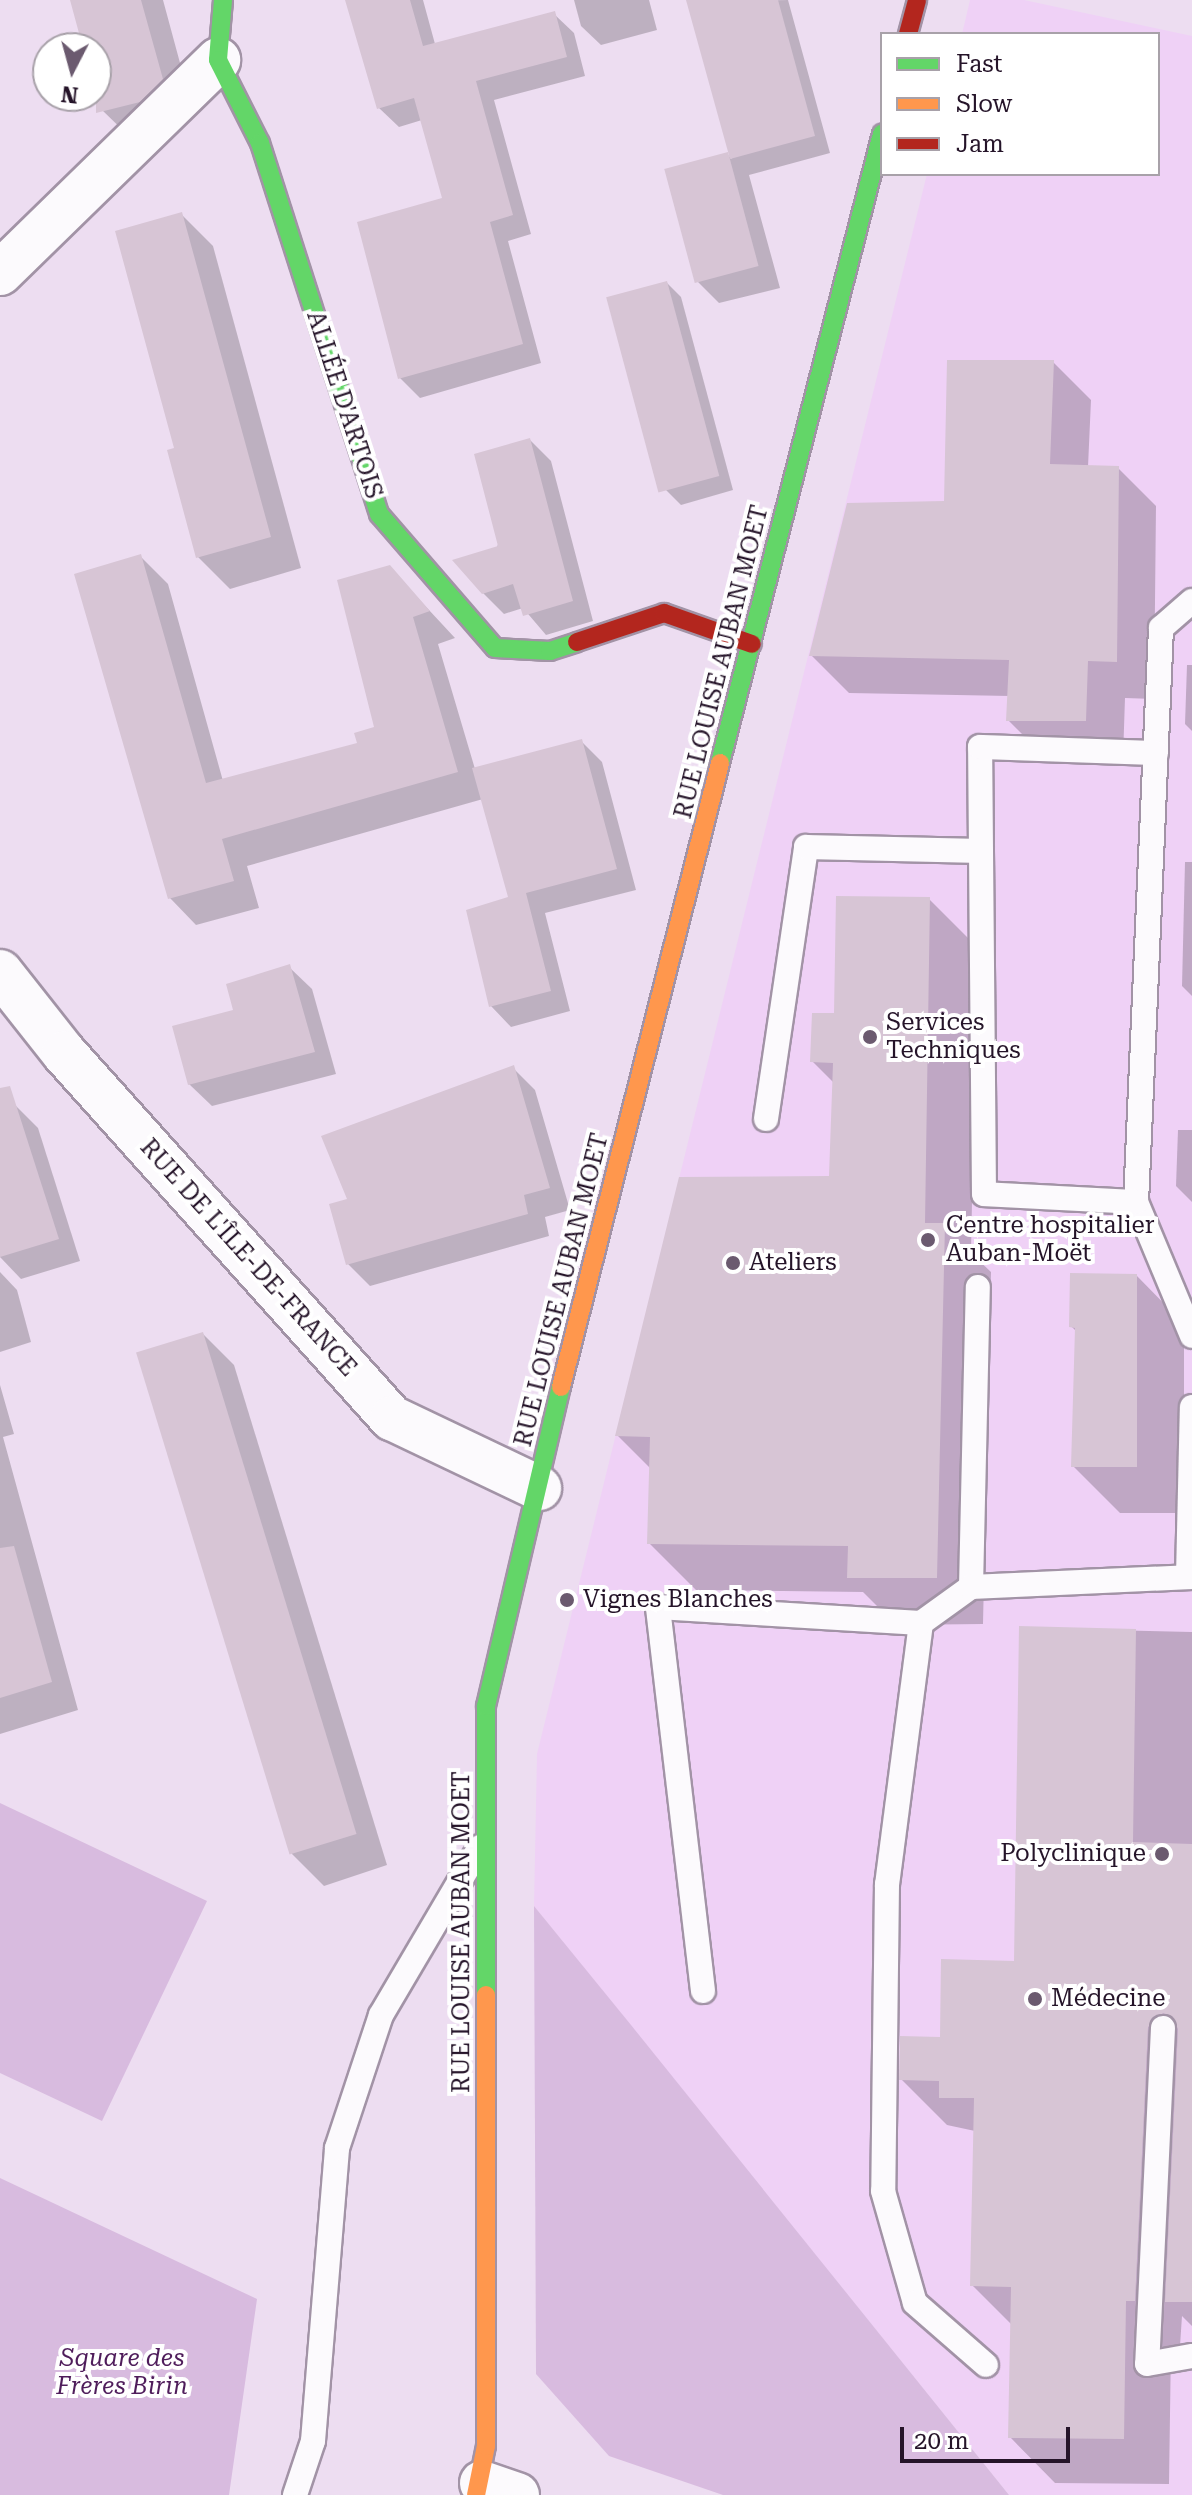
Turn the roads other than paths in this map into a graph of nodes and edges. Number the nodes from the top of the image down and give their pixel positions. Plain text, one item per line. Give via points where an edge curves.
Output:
1 (223, 0) edge
2 (917, 0) edge
3 (909, 32) edge
4 (218, 60) junction
5 (880, 142) edge
6 (0, 273) edge
7 (1192, 601) edge
8 (752, 644) junction
9 (1156, 753) junction
10 (981, 851) junction
11 (0, 972) edge
12 (766, 1119) dead end
13 (1136, 1202) junction
14 (978, 1287) dead end
15 (1192, 1336) edge
16 (1192, 1407) edge
17 (539, 1488) junction
18 (1190, 1577) edge
19 (971, 1587) junction
20 (921, 1623) junction
21 (486, 1838) junction
22 (703, 1991) dead end
23 (1163, 2028) dead end
24 (1192, 2356) edge
25 (986, 2365) dead end
26 (492, 2491) edge
27 (295, 2495) edge

1 - 4 street
2 - 3 street
4 - 6 street
4 - 8 street, ALLÉE D'ARTOIS via 260,143 379,514 495,648 550,651 664,613
5 - 8 street, RUE LOUISE AUBAN MOET
7 - 9 lane via 1161,628
8 - 17 street, RUE LOUISE AUBAN MOET via 591,1261
9 - 10 lane via 980,747
9 - 13 lane
10 - 12 lane via 806,847
10 - 13 lane via 984,1194
11 - 17 street, RUE DE L'ÎLE-DE-FRANCE via 64,1053 392,1418
13 - 15 lane
14 - 19 lane
16 - 18 lane
17 - 21 street, RUE LOUISE AUBAN MOET via 486,1706
18 - 19 lane
19 - 20 lane
20 - 22 lane via 658,1607
20 - 25 lane via 887,1884 883,2191 915,2303
21 - 26 street, RUE LOUISE AUBAN MOET via 486,2446
21 - 27 lane via 381,2015 337,2148 313,2441
23 - 24 lane via 1147,2364

